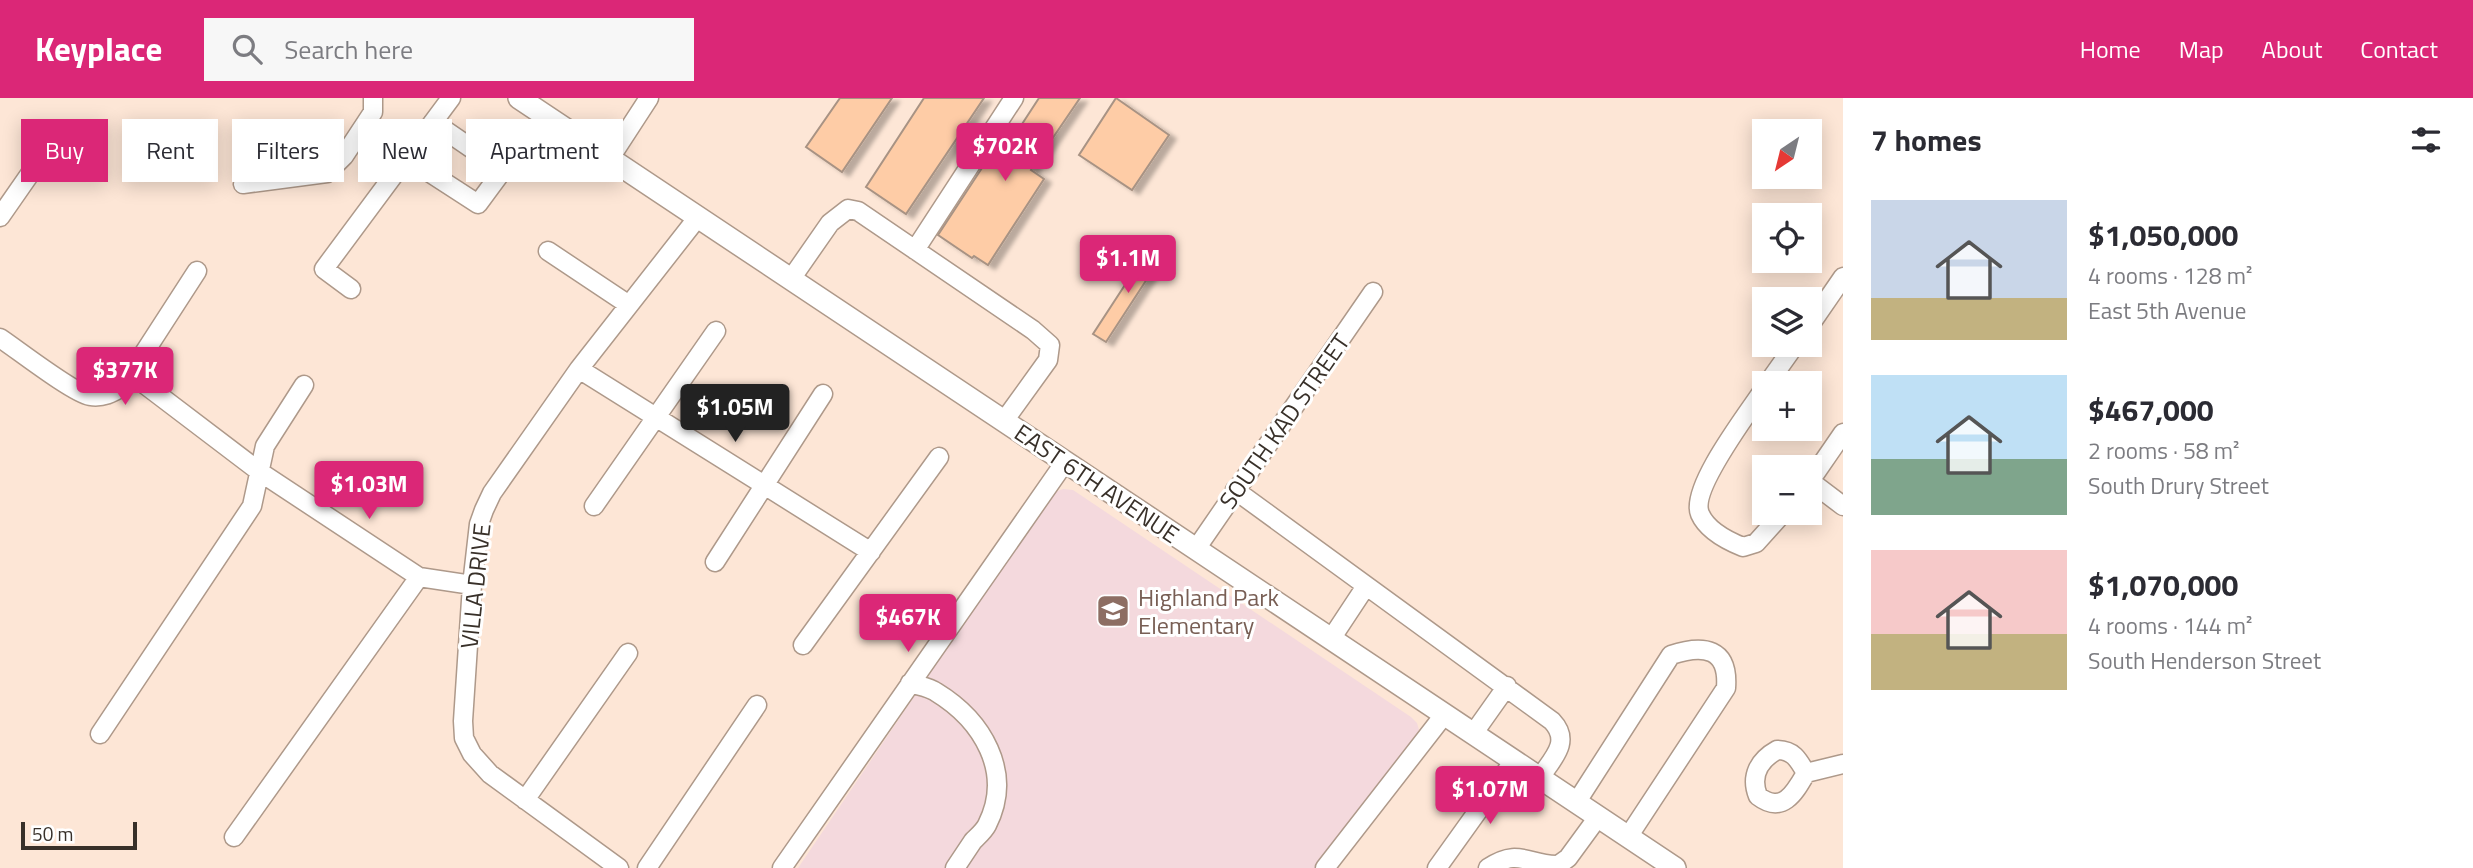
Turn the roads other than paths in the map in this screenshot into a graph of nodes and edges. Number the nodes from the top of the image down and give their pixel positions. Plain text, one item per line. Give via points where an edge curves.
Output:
1 (373, 98) edge
2 (451, 98) edge
3 (519, 98) edge
4 (649, 98) edge
5 (1014, 98) edge
6 (435, 119) edge
7 (551, 119) edge
8 (452, 135) edge
9 (623, 138) edge
10 (623, 167) edge
11 (24, 182) edge
12 (389, 182) edge
13 (444, 182) edge
14 (243, 184) dead end
15 (0, 217) edge
16 (698, 217) junction
17 (915, 250) junction
18 (548, 251) dead end
19 (197, 271) dead end
20 (1843, 278) edge
21 (792, 279) junction
22 (351, 289) dead end
23 (1373, 292) dead end
24 (629, 305) junction
25 (1822, 308) edge
26 (716, 331) dead end
27 (0, 338) edge
28 (579, 369) junction
29 (131, 374) junction
30 (304, 385) dead end
31 (823, 394) dead end
32 (1752, 407) edge
33 (656, 417) junction
34 (1004, 421) junction
35 (1843, 433) edge
36 (939, 457) dead end
37 (1065, 462) junction
38 (1822, 464) edge
39 (260, 472) junction
40 (764, 485) junction
41 (1236, 490) junction
42 (1822, 490) edge
43 (594, 506) dead end
44 (1843, 506) edge
45 (1772, 525) edge
46 (1196, 549) junction
47 (871, 552) junction
48 (715, 562) dead end
49 (419, 577) junction
50 (472, 585) junction
51 (1366, 586) junction
52 (1331, 639) junction
53 (803, 646) dead end
54 (628, 653) dead end
55 (910, 683) junction
56 (1507, 686) junction
57 (757, 705) dead end
58 (1444, 715) junction
59 (100, 734) dead end
60 (1473, 734) junction
61 (1513, 762) junction
62 (1843, 764) edge
63 (1806, 773) dead end
64 (1539, 779) junction
65 (525, 800) junction
66 (1576, 803) junction
67 (1598, 817) junction
68 (234, 837) dead end
69 (1628, 837) junction
70 (1555, 866) edge
71 (619, 868) edge
72 (647, 868) edge
73 (782, 868) edge
74 (955, 868) edge
75 (1325, 868) edge
76 (1437, 868) edge
77 (1488, 868) edge
78 (1675, 868) edge

1 - 14 street via 373,112 327,173
2 - 6 street
3 - 7 main road, EAST 6TH AVENUE
4 - 9 street
5 - 17 street
8 - 13 street via 503,170 478,204
10 - 16 main road, EAST 6TH AVENUE
11 - 15 street
12 - 22 street via 324,269
16 - 21 main road, EAST 6TH AVENUE
16 - 24 street, VILLA DRIVE
17 - 21 street via 858,211 848,209 830,223
17 - 34 street via 1050,345 1048,360
18 - 24 street
19 - 29 street
20 - 25 street
21 - 34 main road, EAST 6TH AVENUE
23 - 41 street, SOUTH KAD STREET
24 - 28 street, VILLA DRIVE
26 - 33 street
27 - 29 street via 89,396 106,396 122,387
28 - 33 street
28 - 50 street, VILLA DRIVE via 492,493 479,524
29 - 39 street
30 - 39 street via 265,446
31 - 40 street
32 - 45 street via 1709,472 1698,512 1727,540 1743,547 1756,542
33 - 40 street
33 - 43 street
34 - 37 main road, EAST 6TH AVENUE
35 - 38 street
36 - 47 street
37 - 46 main road, EAST 6TH AVENUE
37 - 55 street
39 - 49 street
39 - 59 street via 252,506
40 - 47 street
40 - 48 street
41 - 46 street, SOUTH KAD STREET
41 - 51 street
42 - 44 street
46 - 52 main road, EAST 6TH AVENUE
47 - 53 street
49 - 50 street
49 - 68 street
50 - 65 street, VILLA DRIVE via 464,738 490,774
51 - 52 street
51 - 56 street
52 - 58 main road, EAST 6TH AVENUE
54 - 65 street
55 - 73 street
55 - 74 street via 934,690 957,708 980,731 993,756 997,786 993,807 986,826
56 - 60 street
56 - 64 street via 1560,729 1560,747
57 - 72 street
58 - 60 main road, EAST 6TH AVENUE
58 - 75 street
60 - 61 main road, EAST 6TH AVENUE
61 - 64 main road, EAST 6TH AVENUE
61 - 76 street
62 - 63 street
64 - 66 main road, EAST 6TH AVENUE
65 - 71 street, VILLA DRIVE
66 - 67 main road, EAST 6TH AVENUE
66 - 69 street via 1671,655 1706,649 1719,657 1727,672 1726,688
67 - 69 main road, EAST 6TH AVENUE
67 - 70 street via 1568,858
69 - 78 main road, EAST 6TH AVENUE
70 - 77 street via 1524,857 1500,860

